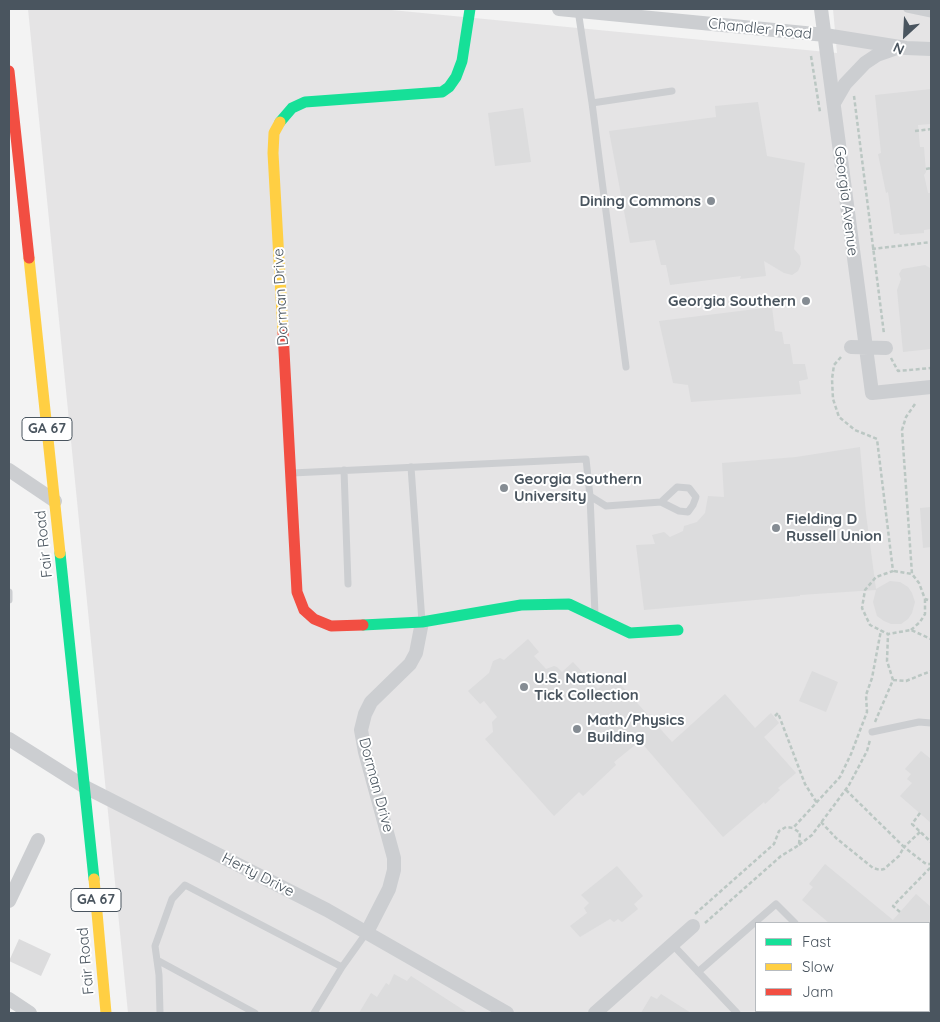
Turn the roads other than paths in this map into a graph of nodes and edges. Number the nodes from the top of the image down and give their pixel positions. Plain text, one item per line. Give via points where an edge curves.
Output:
1 (470, 9) edge
2 (559, 9) edge
3 (821, 9) edge
4 (906, 9) edge
5 (578, 10) junction
6 (598, 11) edge
7 (931, 14) edge
8 (824, 35) junction
9 (898, 47) junction
10 (931, 50) edge
11 (9, 71) edge
12 (672, 91) dead end
13 (592, 103) junction
14 (834, 103) junction
15 (851, 347) road end
16 (866, 347) junction
17 (886, 348) road end
18 (626, 367) dead end
19 (931, 387) edge
20 (411, 467) junction
21 (9, 470) edge
22 (344, 470) junction
23 (291, 473) junction
24 (590, 496) junction
25 (55, 502) junction
26 (661, 502) junction
27 (348, 584) dead end
28 (9, 592) edge
29 (9, 600) edge
30 (595, 616) junction
31 (422, 622) junction
32 (678, 630) dead end
33 (931, 723) edge
34 (872, 732) road end
35 (9, 739) edge
36 (85, 787) junction
37 (38, 840) dead end
38 (9, 901) edge
39 (755, 922) edge
40 (755, 922) edge
41 (794, 922) edge
42 (693, 926) road end
43 (367, 932) junction
44 (672, 944) junction
45 (157, 960) junction
46 (342, 967) junction
47 (698, 972) junction
48 (9, 999) edge
49 (30, 1013) edge
50 (106, 1013) edge
51 (160, 1013) edge
52 (255, 1013) edge
53 (314, 1013) edge
54 (507, 1013) edge
55 (595, 1013) edge
56 (737, 1013) edge

1 - 23 street, Dorman Drive via 462,61 456,77 442,92 305,102 292,108 274,133
2 - 5 street, Chandler Road
3 - 8 street, Georgia Avenue
4 - 7 lane
5 - 6 street, Chandler Road
5 - 13 lane
6 - 8 street, Chandler Road
8 - 9 street, Chandler Road
8 - 14 street, Georgia Avenue
9 - 10 street, Chandler Road
9 - 14 street via 865,62 845,84
11 - 25 street, Fair Road / GA 67
12 - 13 lane
13 - 18 lane
14 - 16 street, Georgia Avenue
15 - 16 street
16 - 17 street
16 - 19 street, Georgia Avenue via 872,393
20 - 22 lane
20 - 24 lane via 586,459
20 - 31 lane
21 - 25 street
22 - 23 lane
22 - 27 lane
23 - 31 street, Dorman Drive via 297,592 304,610 314,619 331,626
24 - 26 lane via 606,506
24 - 30 lane
25 - 36 street, Fair Road / GA 67
26 - 26 lane via 688,512 696,497 689,488 677,487
28 - 29 lane
30 - 31 street, Dorman Drive via 569,604 521,606
30 - 32 street, Dorman Drive via 630,633
31 - 43 street, Dorman Drive via 416,653 410,664 371,702 361,730 394,858 389,889
33 - 34 lane via 919,722
35 - 36 street, Herty Drive
36 - 43 street, Herty Drive
36 - 50 street, Fair Road / GA 67
37 - 38 street
39 - 41 lane via 776,904
40 - 47 lane
42 - 44 street
43 - 46 lane
43 - 54 street, Herty Drive
44 - 47 lane
44 - 55 street
45 - 46 lane via 154,946 172,899 185,885
45 - 51 lane
45 - 52 lane
46 - 53 lane
47 - 56 lane
48 - 49 street

